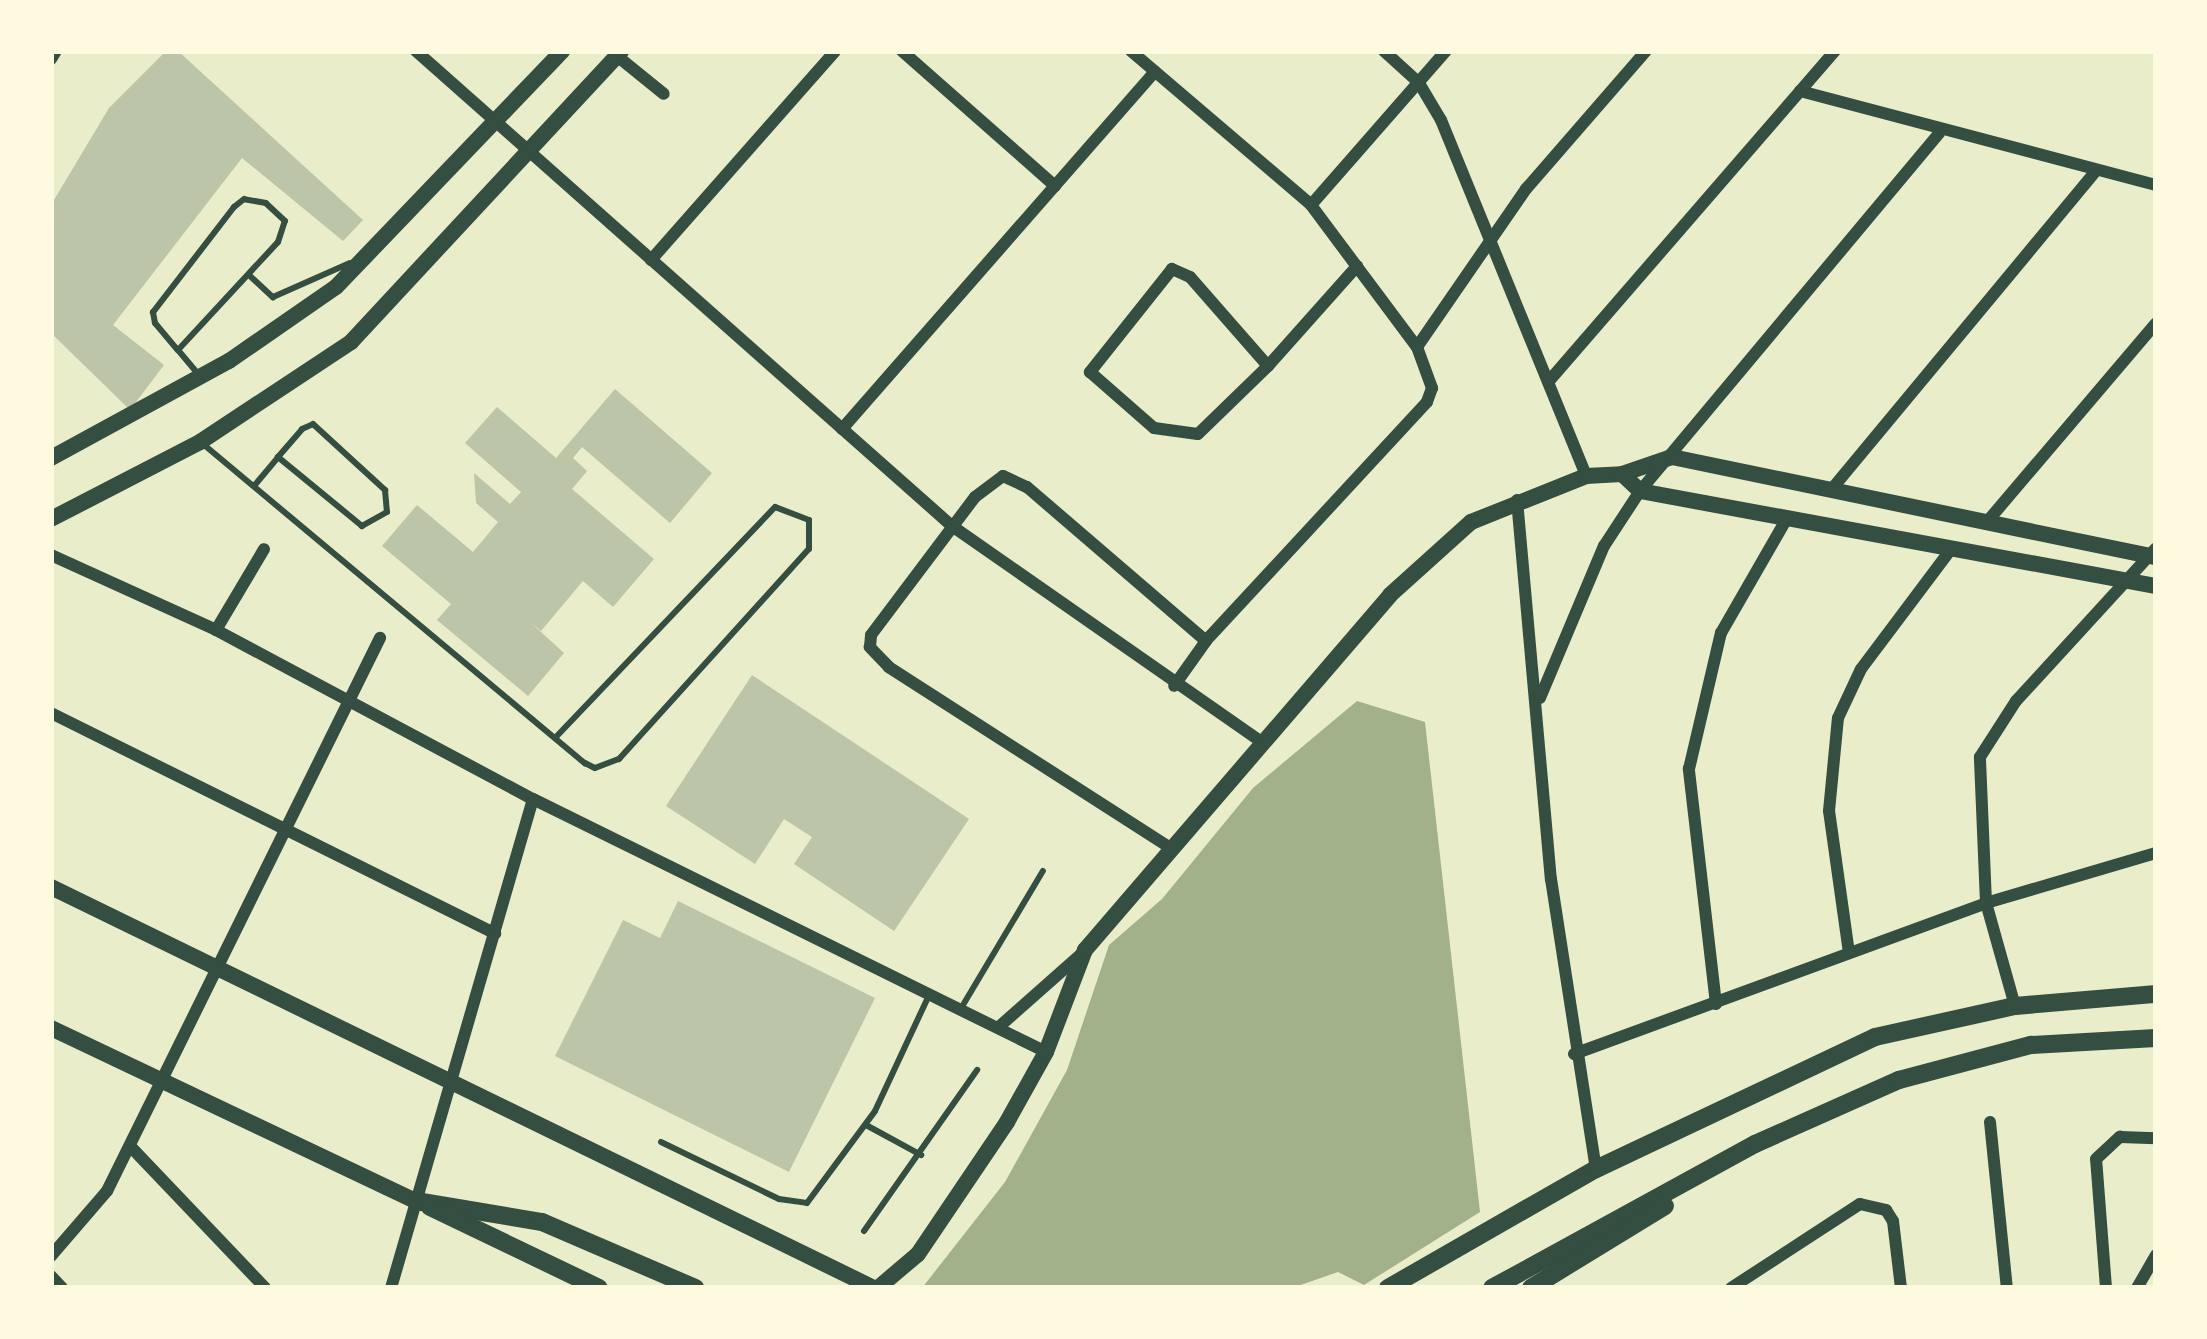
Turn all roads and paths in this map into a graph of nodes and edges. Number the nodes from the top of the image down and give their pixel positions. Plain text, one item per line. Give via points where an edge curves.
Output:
1 (56, 51) edge
2 (416, 51) edge
3 (562, 51) edge
4 (835, 51) edge
5 (902, 51) edge
6 (1131, 51) edge
7 (1384, 51) edge
8 (1446, 51) edge
9 (1646, 51) edge
10 (1835, 51) edge
11 (619, 53) edge
12 (51, 59) edge
13 (1155, 72) junction
14 (1419, 83) junction
15 (1801, 91) junction
16 (664, 94) dead end
17 (496, 123) junction
18 (1939, 133) junction
19 (531, 153) junction
20 (2094, 173) junction
21 (2156, 185) edge
22 (1055, 186) junction
23 (1311, 205) junction
24 (1493, 235) junction
25 (651, 260) junction
26 (360, 263) junction
27 (1357, 266) junction
28 (249, 275) junction
29 (2156, 323) edge
30 (1417, 347) junction
31 (178, 350) junction
32 (1268, 366) junction
33 (200, 376) junction
34 (1549, 381) junction
35 (842, 429) junction
36 (200, 442) junction
37 (278, 457) junction
38 (1672, 457) junction
39 (51, 458) edge
40 (1622, 474) junction
41 (1586, 476) junction
42 (254, 486) junction
43 (1831, 490) junction
44 (1640, 491) junction
45 (1517, 499) junction
46 (1787, 518) junction
47 (51, 519) edge
48 (952, 526) junction
49 (1984, 526) junction
50 (264, 549) dead end
51 (1948, 553) junction
52 (2154, 553) edge
53 (51, 555) edge
54 (2124, 583) junction
55 (2156, 586) edge
56 (216, 630) junction
57 (380, 638) dead end
58 (1206, 641) junction
59 (1174, 686) junction
60 (1540, 698) junction
61 (349, 700) junction
62 (51, 713) edge
63 (555, 737) junction
64 (1260, 741) junction
65 (533, 799) junction
66 (286, 828) junction
67 (1169, 847) junction
68 (2156, 853) edge
69 (1043, 871) dead end
70 (51, 887) edge
71 (1986, 903) junction
72 (495, 933) junction
73 (1085, 950) junction
74 (1849, 953) junction
75 (218, 968) junction
76 (932, 989) junction
77 (2156, 994) edge
78 (1716, 1004) junction
79 (963, 1005) junction
80 (2015, 1006) junction
81 (1001, 1024) junction
82 (51, 1028) edge
83 (2156, 1038) edge
84 (1046, 1052) junction
85 (1574, 1054) junction
86 (977, 1070) dead end
87 (162, 1081) junction
88 (451, 1082) junction
89 (1990, 1121) dead end
90 (866, 1125) junction
91 (2156, 1138) edge
92 (661, 1142) dead end
93 (1756, 1144) junction
94 (130, 1146) junction
95 (921, 1155) junction
96 (1597, 1169) junction
97 (416, 1201) junction
98 (864, 1231) dead end
99 (2156, 1255) edge
100 (51, 1256) edge
101 (51, 1276) edge
102 (62, 1288) edge
103 (265, 1288) edge
104 (391, 1288) edge
105 (599, 1288) edge
106 (695, 1288) edge
107 (876, 1288) edge
108 (1388, 1288) edge
109 (1492, 1288) edge
110 (1532, 1288) edge
111 (1731, 1288) edge
112 (1901, 1288) edge
113 (2007, 1288) edge
114 (2106, 1288) edge
115 (2138, 1288) edge

1 - 12 street
2 - 17 street
3 - 17 main road
4 - 25 street
5 - 22 street
6 - 13 street
7 - 14 street
8 - 14 street
9 - 24 street
10 - 15 street
11 - 16 street
11 - 19 main road
13 - 22 street
13 - 23 street
14 - 23 street
14 - 24 street
15 - 18 street
15 - 34 street
17 - 19 street
17 - 26 main road
18 - 20 street
18 - 38 street
19 - 25 street
19 - 36 main road via 351,342
20 - 21 street
20 - 43 street
22 - 35 street
23 - 27 street
24 - 30 street
24 - 34 street
25 - 35 street
26 - 28 lane via 341,262 273,297
26 - 33 main road
27 - 30 street
27 - 32 street
28 - 31 lane
28 - 31 lane via 285,230 279,212 254,198 234,207 158,298 155,323
29 - 49 street
30 - 58 street via 1431,374 1427,402
31 - 33 lane
32 - 32 street via 1212,424 1185,436 1154,428 1090,372 1172,268 1190,277
33 - 39 main road
34 - 41 street
35 - 48 street
36 - 42 lane
36 - 47 main road
37 - 37 lane via 313,424 385,490 387,512 362,526
37 - 42 lane
38 - 40 main road
38 - 43 main road
38 - 44 street
40 - 41 main road
40 - 44 main road
41 - 45 main road
42 - 63 lane
43 - 49 main road
44 - 46 main road
44 - 60 street via 1604,545
45 - 60 street
45 - 64 main road via 1433,550
46 - 51 main road
46 - 78 street via 1721,633 1691,749 1693,841
48 - 58 street via 992,478 1014,479
48 - 59 street
48 - 67 street via 872,635 878,658
49 - 52 main road
50 - 56 street
51 - 54 main road
51 - 74 street via 1861,669 1838,718 1829,811
52 - 54 street
53 - 56 street
54 - 55 main road
54 - 71 street via 1985,745 1976,776
56 - 61 street
57 - 61 street
58 - 59 street
59 - 64 street
60 - 85 street
61 - 65 street
61 - 66 street
62 - 66 street
63 - 63 lane via 595,768 619,759 809,549 809,520 775,507
64 - 67 main road
65 - 72 street
65 - 76 street
66 - 72 street
66 - 75 street
67 - 73 main road
68 - 71 street
69 - 79 lane
70 - 75 main road
71 - 74 street
71 - 80 street
72 - 88 street
73 - 81 street
73 - 84 main road
74 - 78 street
75 - 87 street
75 - 88 main road
76 - 79 street
76 - 90 lane
77 - 80 main road
78 - 85 street
79 - 81 street
80 - 96 main road via 1875,1037
81 - 84 street
82 - 87 main road
83 - 93 main road via 2077,1039 1944,1065
84 - 107 main road via 918,1254
85 - 96 street
86 - 95 lane
87 - 94 street
87 - 97 main road
88 - 97 street
88 - 107 main road
89 - 113 street
90 - 92 lane via 807,1203 779,1198
90 - 95 lane
91 - 114 street via 2120,1137 2096,1159
93 - 109 main road
93 - 110 main road
94 - 100 street via 90,1217
94 - 103 street
95 - 98 lane
96 - 108 main road
97 - 104 street
97 - 105 main road
97 - 106 main road via 542,1222
99 - 115 street
101 - 102 street
111 - 112 street via 1844,1213 1873,1204 1893,1221

